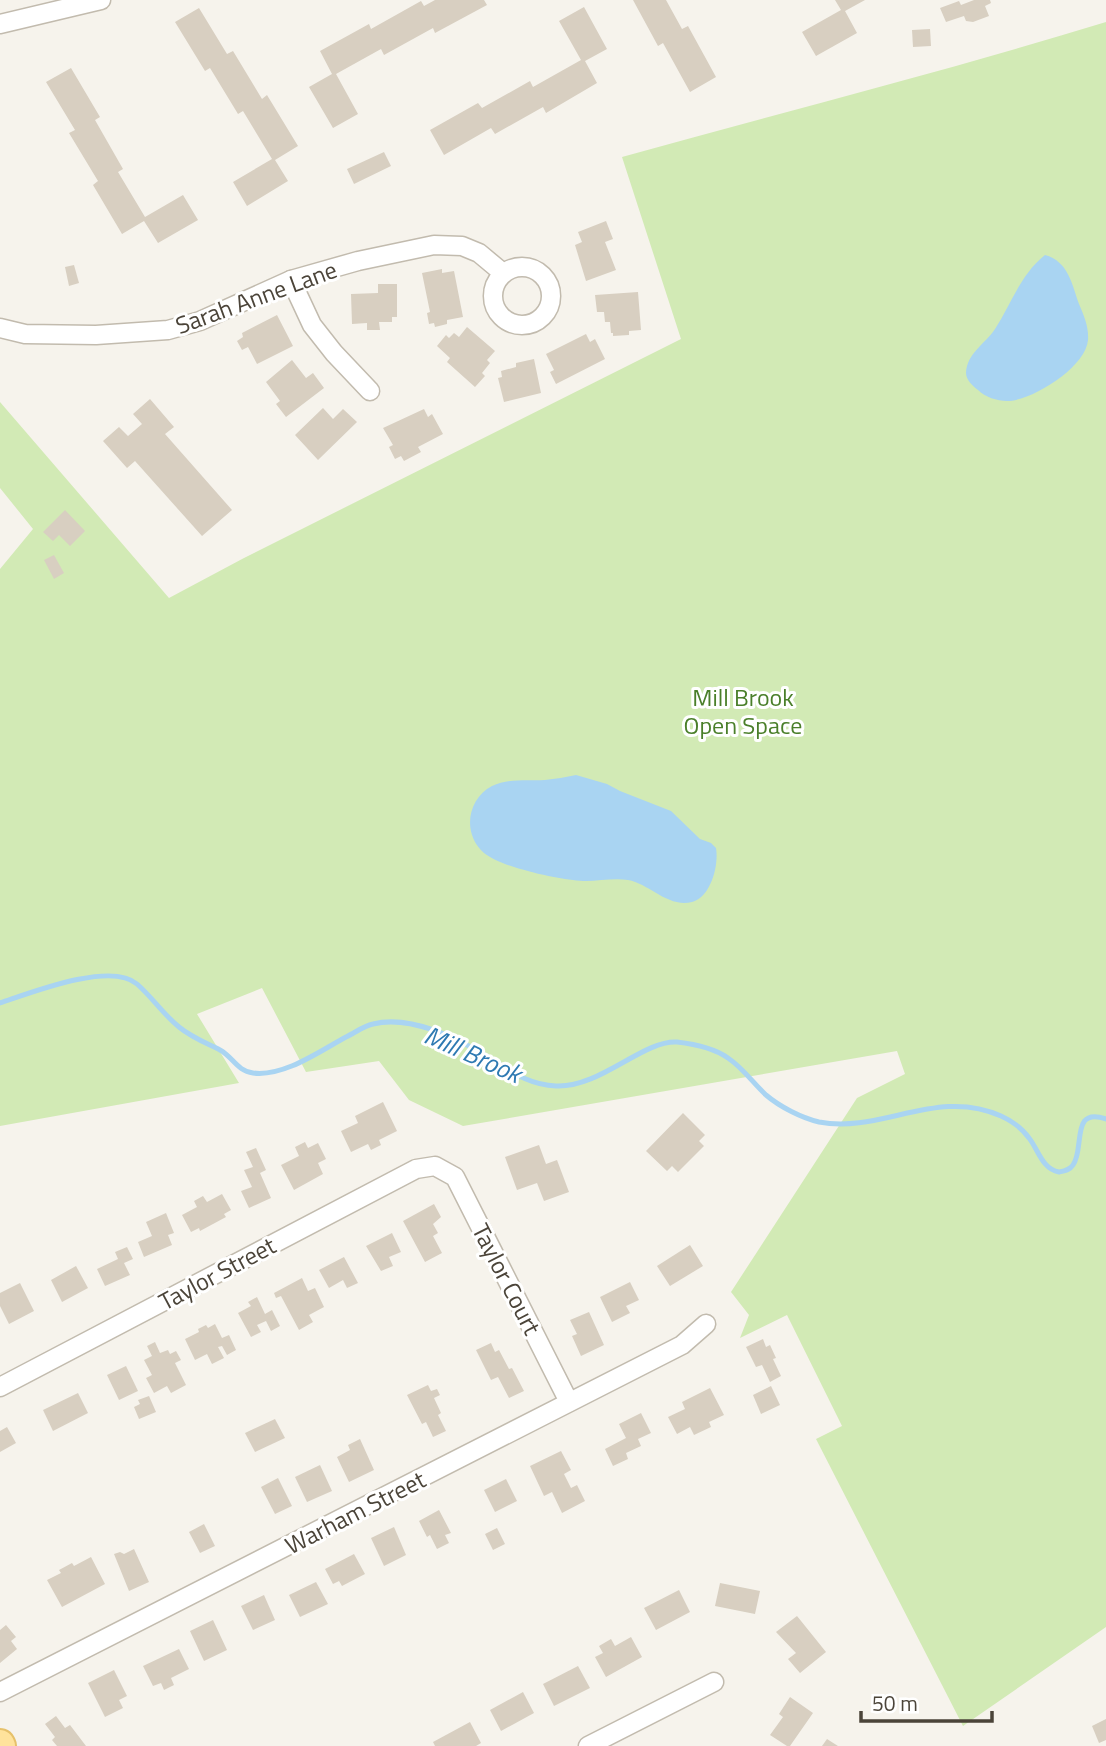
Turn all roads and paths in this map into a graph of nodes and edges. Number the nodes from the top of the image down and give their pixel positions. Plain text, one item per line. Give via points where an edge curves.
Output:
1 (101, 0) edge
2 (0, 24) edge
3 (503, 273) dead end
4 (291, 280) junction
5 (0, 328) edge
6 (370, 391) dead end
7 (435, 1166) joint
8 (706, 1324) dead end
9 (0, 1387) edge
10 (569, 1402) junction
11 (714, 1682) dead end
12 (0, 1692) edge
13 (588, 1746) edge

1 - 2 street
3 - 4 street, Sarah Anne Lane via 480,253 462,246 434,245
4 - 5 street, Sarah Anne Lane via 200,321 168,330 84,335 25,334
4 - 6 street via 312,325
7 - 9 street, Taylor Street via 416,1169
7 - 10 street, Taylor Court via 455,1177
8 - 10 street, Warham Street via 682,1345
10 - 12 street, Warham Street
11 - 13 street

